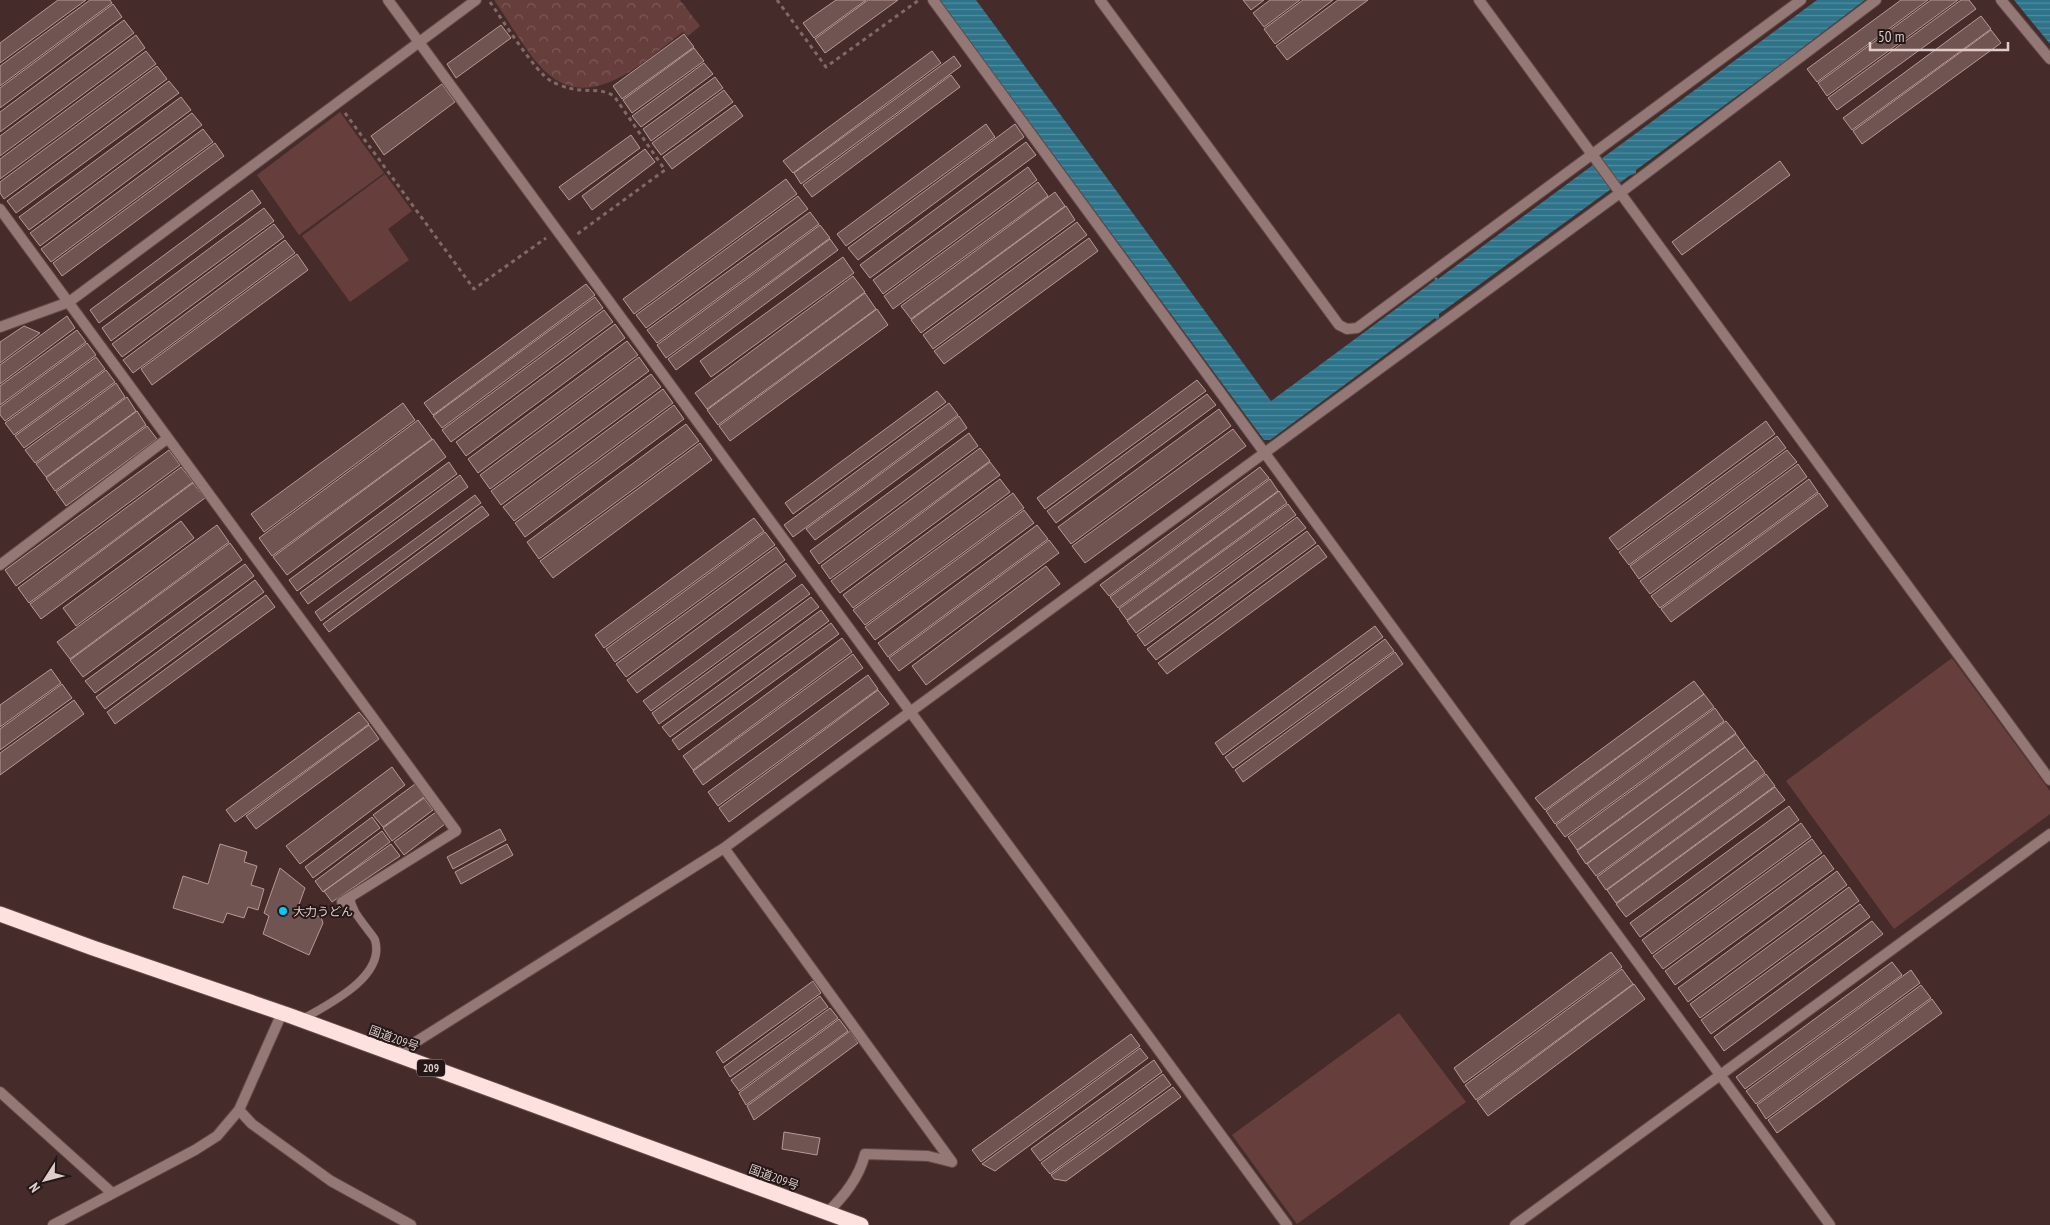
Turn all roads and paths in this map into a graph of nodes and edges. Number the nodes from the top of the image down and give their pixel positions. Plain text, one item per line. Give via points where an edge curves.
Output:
1 (388, 0) edge
2 (476, 0) edge
3 (488, 0) edge
4 (777, 0) edge
5 (919, 0) edge
6 (933, 0) edge
7 (1100, 0) edge
8 (1479, 0) edge
9 (1801, 0) edge
10 (1876, 0) edge
11 (2001, 0) edge
12 (419, 41) junction
13 (2049, 56) edge
14 (337, 102) junction
15 (1593, 154) junction
16 (1620, 193) junction
17 (0, 209) edge
18 (557, 230) junction
19 (566, 243) junction
20 (69, 302) junction
21 (0, 327) edge
22 (168, 438) junction
23 (1264, 452) junction
24 (0, 564) edge
25 (910, 712) junction
26 (2050, 780) edge
27 (2050, 834) edge
28 (724, 848) junction
29 (346, 899) joint
30 (0, 914) edge
31 (282, 1013) junction
32 (301, 1020) junction
33 (395, 1055) junction
34 (1720, 1076) junction
35 (0, 1092) edge
36 (239, 1110) junction
37 (112, 1194) junction
38 (827, 1213) junction
39 (54, 1225) edge
40 (411, 1225) edge
41 (861, 1225) edge
42 (1287, 1225) edge
43 (1515, 1225) edge
44 (1830, 1225) edge

1 - 12 street
2 - 12 street
3 - 19 path via 550,81 583,91 605,90 614,96 665,170
4 - 5 path via 826,67
6 - 23 street
7 - 15 street via 1340,325 1347,330 1357,328
8 - 15 street
9 - 15 street
10 - 16 street
11 - 13 street
12 - 14 street
12 - 18 street
14 - 18 path via 474,289
14 - 20 street
15 - 16 street
16 - 23 street
16 - 26 street
17 - 20 street
18 - 19 street
19 - 25 street
20 - 21 street
20 - 22 street
22 - 24 street
22 - 29 street via 456,831
23 - 25 street
23 - 34 street
25 - 28 street
25 - 42 street
27 - 34 street
28 - 33 street
28 - 38 street via 952,1162 928,1156 865,1154 857,1176
29 - 32 lane via 375,939 373,967 347,992
30 - 31 highway, 国道209号 / 209
31 - 32 highway, 国道209号 / 209
31 - 36 street
32 - 33 highway, 国道209号 / 209
33 - 38 highway, 国道209号 / 209
34 - 43 street
34 - 44 street
35 - 37 street
36 - 37 street via 217,1136
36 - 40 street via 252,1124 331,1182
37 - 39 street
38 - 41 highway, 国道209号 / 209

